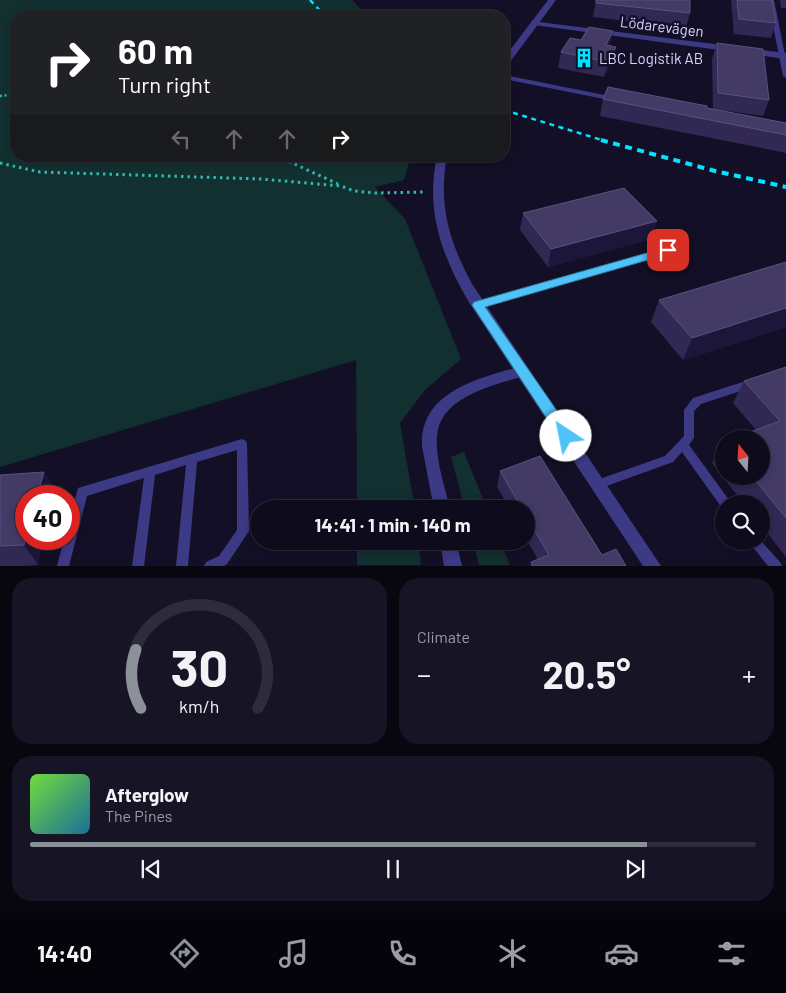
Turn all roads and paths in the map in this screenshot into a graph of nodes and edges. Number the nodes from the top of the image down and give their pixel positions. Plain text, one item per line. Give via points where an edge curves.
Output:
1 (552, 0) edge
2 (771, 0) edge
3 (534, 23) junction
4 (510, 56) edge
5 (785, 56) edge
6 (786, 76) edge
7 (510, 78) edge
8 (620, 100) edge
9 (290, 162) edge
10 (440, 162) edge
11 (0, 163) edge
12 (341, 186) junction
13 (437, 191) junction
14 (668, 250) dead end
15 (478, 305) junction
16 (522, 371) junction
17 (759, 381) edge
18 (683, 445) junction
19 (192, 459) junction
20 (150, 472) junction
21 (598, 484) junction
22 (719, 495) edge
23 (440, 500) edge
24 (450, 550) edge
25 (762, 550) edge
26 (63, 566) edge
27 (138, 566) edge
28 (182, 566) edge
29 (210, 566) edge
30 (453, 566) edge
31 (653, 566) edge
32 (776, 566) edge

1 - 3 street
2 - 5 lane
3 - 4 street
3 - 5 street, Lödarevägen
5 - 6 lane
7 - 8 lane
9 - 12 path
10 - 13 street
11 - 12 path via 40,172 260,179
12 - 13 path via 375,193
13 - 15 street via 444,238 455,268
14 - 15 lane
15 - 16 street
16 - 21 street
16 - 23 street via 456,396 432,419 429,436
17 - 18 lane via 697,401 689,410 689,438
18 - 21 lane via 669,459
18 - 22 lane
19 - 20 lane
19 - 28 lane
19 - 29 lane via 242,444 243,531 223,560
20 - 26 lane via 82,492
20 - 27 lane
21 - 31 street
24 - 30 street
25 - 32 lane

